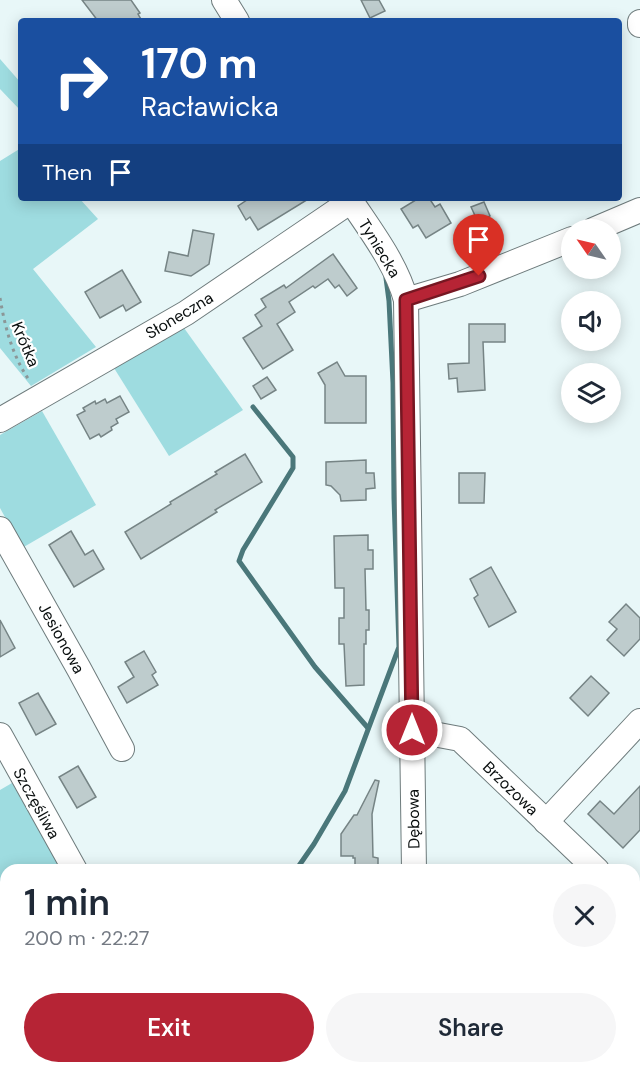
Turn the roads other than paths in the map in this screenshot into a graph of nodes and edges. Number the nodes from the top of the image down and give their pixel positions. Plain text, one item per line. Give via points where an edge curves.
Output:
1 (224, 0) edge
2 (235, 18) edge
3 (349, 201) edge
4 (351, 201) edge
5 (640, 210) edge
6 (619, 219) edge
7 (561, 243) edge
8 (406, 300) junction
9 (0, 420) edge
10 (0, 529) edge
11 (640, 721) edge
12 (412, 730) junction
13 (0, 735) edge
14 (122, 749) dead end
15 (546, 822) junction
16 (72, 864) edge
17 (414, 864) edge
18 (591, 864) edge

1 - 2 street
3 - 9 street, Słoneczna via 186,313
4 - 8 street, Tyniecka via 401,282
5 - 6 street
7 - 8 street via 460,284
8 - 12 street, Dębowa
10 - 14 street, Jesionowa
11 - 15 street
12 - 15 street, Brzozowa via 460,740
12 - 17 street, Dębowa
13 - 16 street, Szczęśliwa
15 - 18 street, Brzozowa

